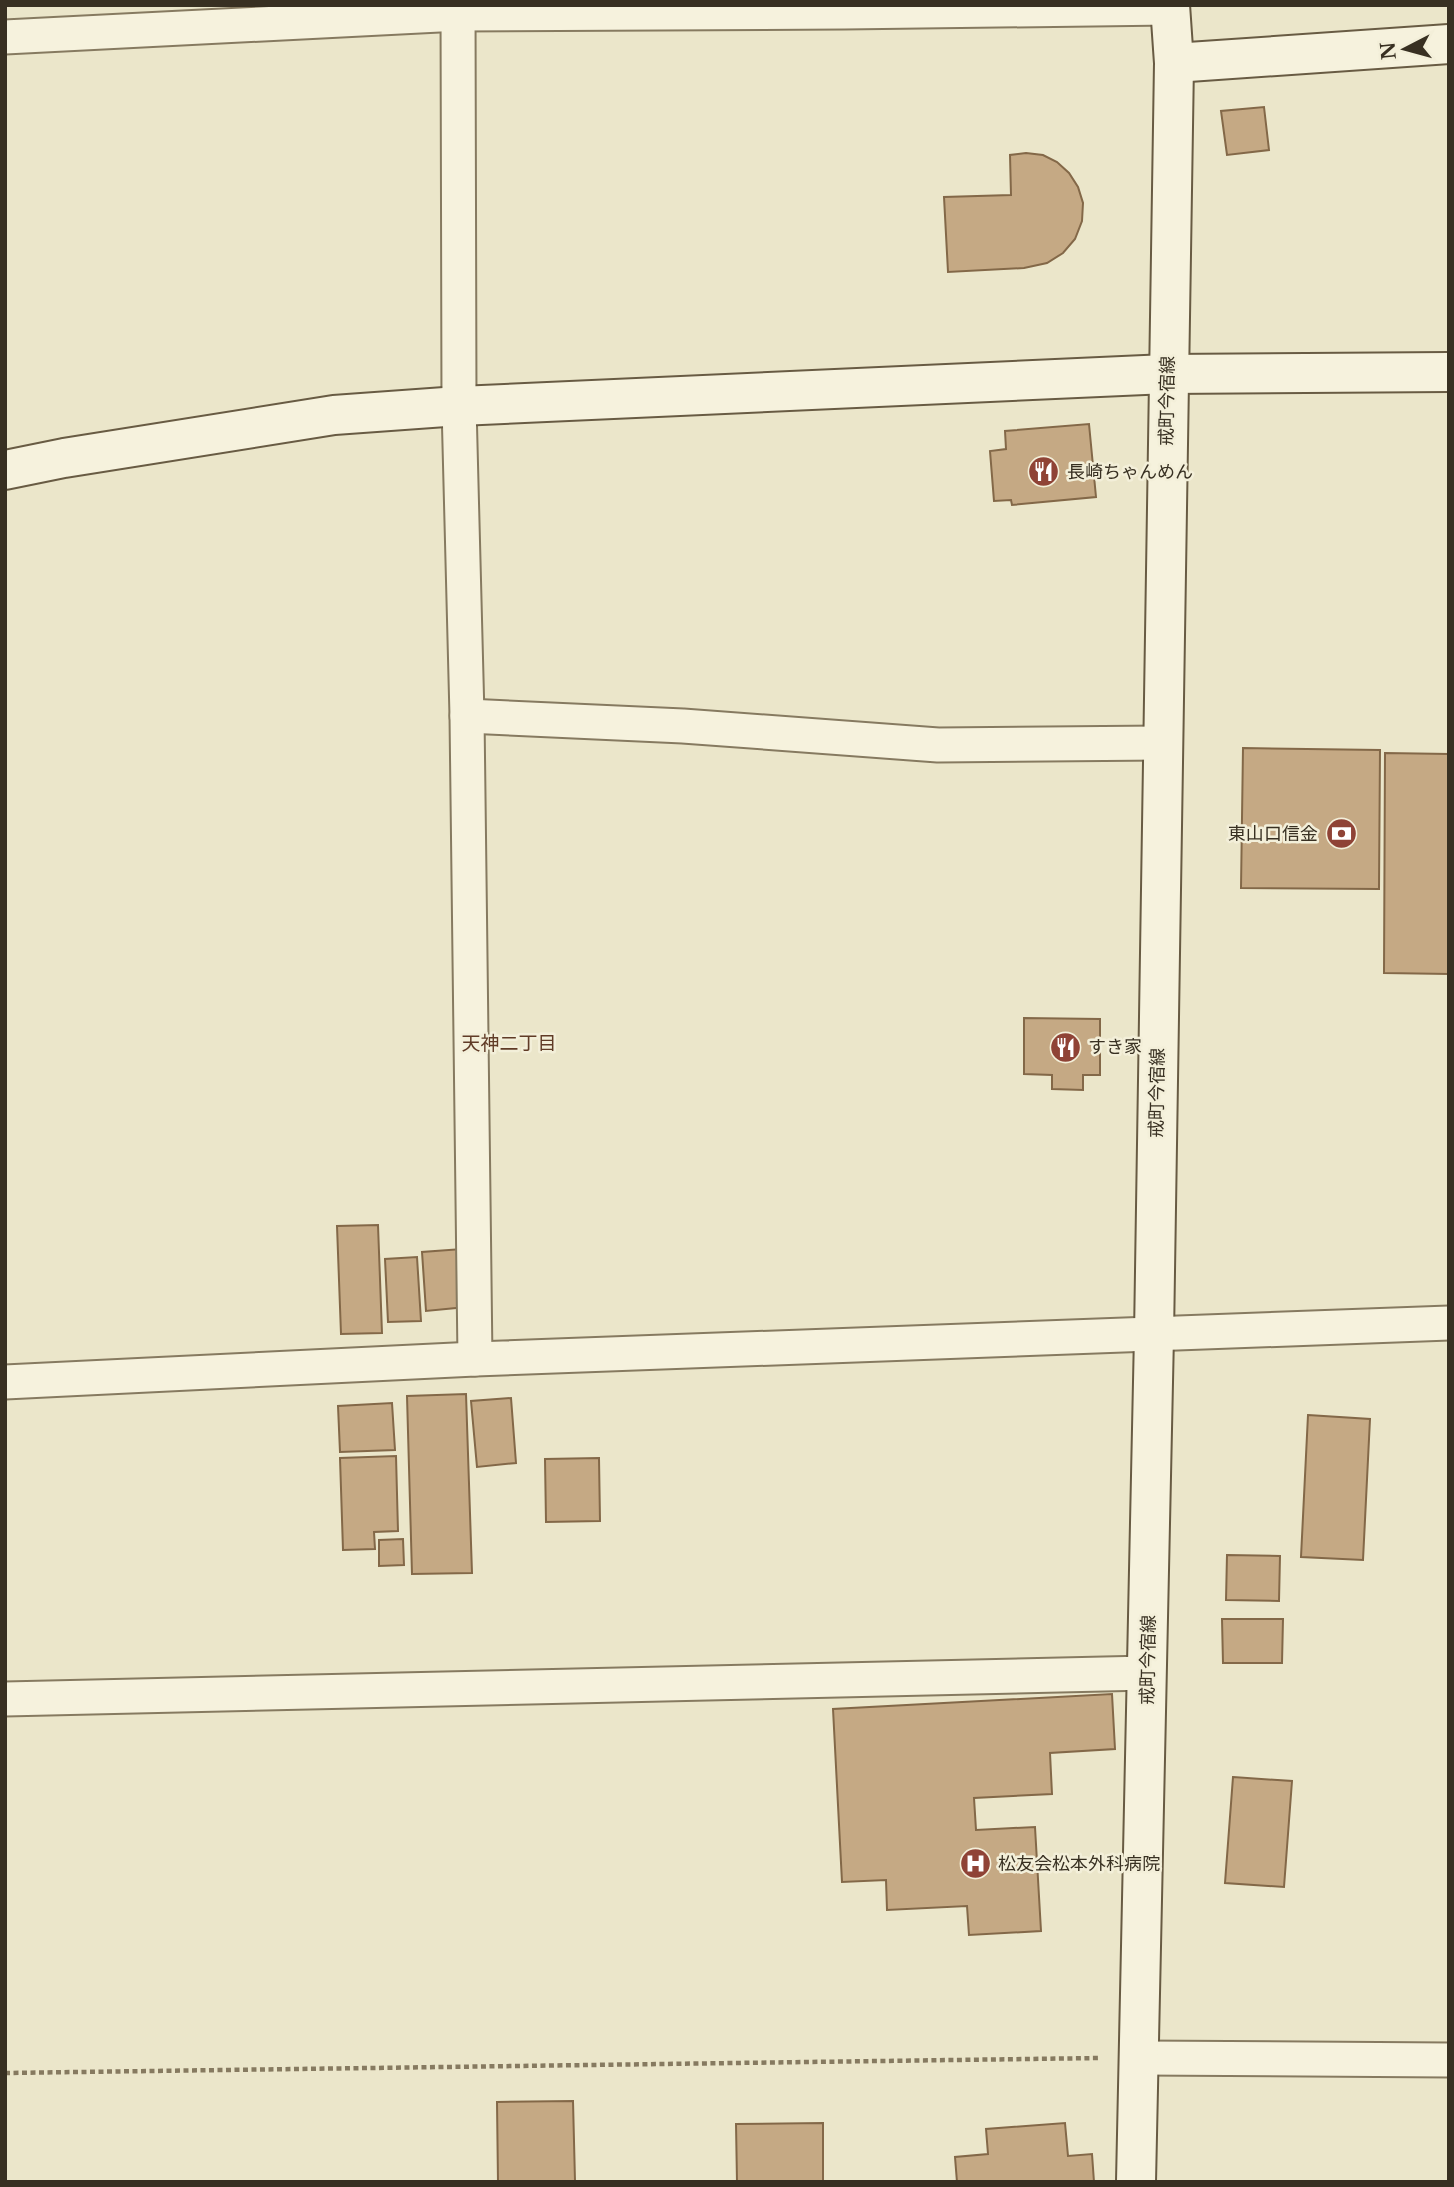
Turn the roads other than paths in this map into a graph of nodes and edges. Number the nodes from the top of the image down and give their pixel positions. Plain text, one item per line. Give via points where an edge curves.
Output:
1 (1170, 6) edge
2 (459, 9) edge
3 (844, 9) edge
4 (5, 37) edge
5 (1449, 44) edge
6 (1174, 62) junction
7 (1449, 372) edge
8 (1167, 374) junction
9 (459, 406) junction
10 (5, 470) edge
11 (467, 716) junction
12 (1162, 743) junction
13 (1449, 1323) edge
14 (1154, 1335) junction
15 (475, 1359) junction
16 (5, 1382) edge
17 (1147, 1673) junction
18 (5, 1699) edge
19 (1140, 2058) junction
20 (1449, 2060) edge
21 (1136, 2182) edge

1 - 3 street
1 - 6 street, 戒町今宿線
2 - 3 street
2 - 4 street
2 - 9 street
5 - 6 street
6 - 8 street, 戒町今宿線
7 - 8 street
8 - 9 street
8 - 12 street, 戒町今宿線
9 - 10 street via 334,415
9 - 11 street
11 - 12 street via 939,745
11 - 15 street
12 - 14 street, 戒町今宿線
13 - 14 street
14 - 15 street
14 - 17 street, 戒町今宿線
15 - 16 street
17 - 18 street
17 - 19 street, 戒町今宿線
19 - 20 street
19 - 21 street, 戒町今宿線

